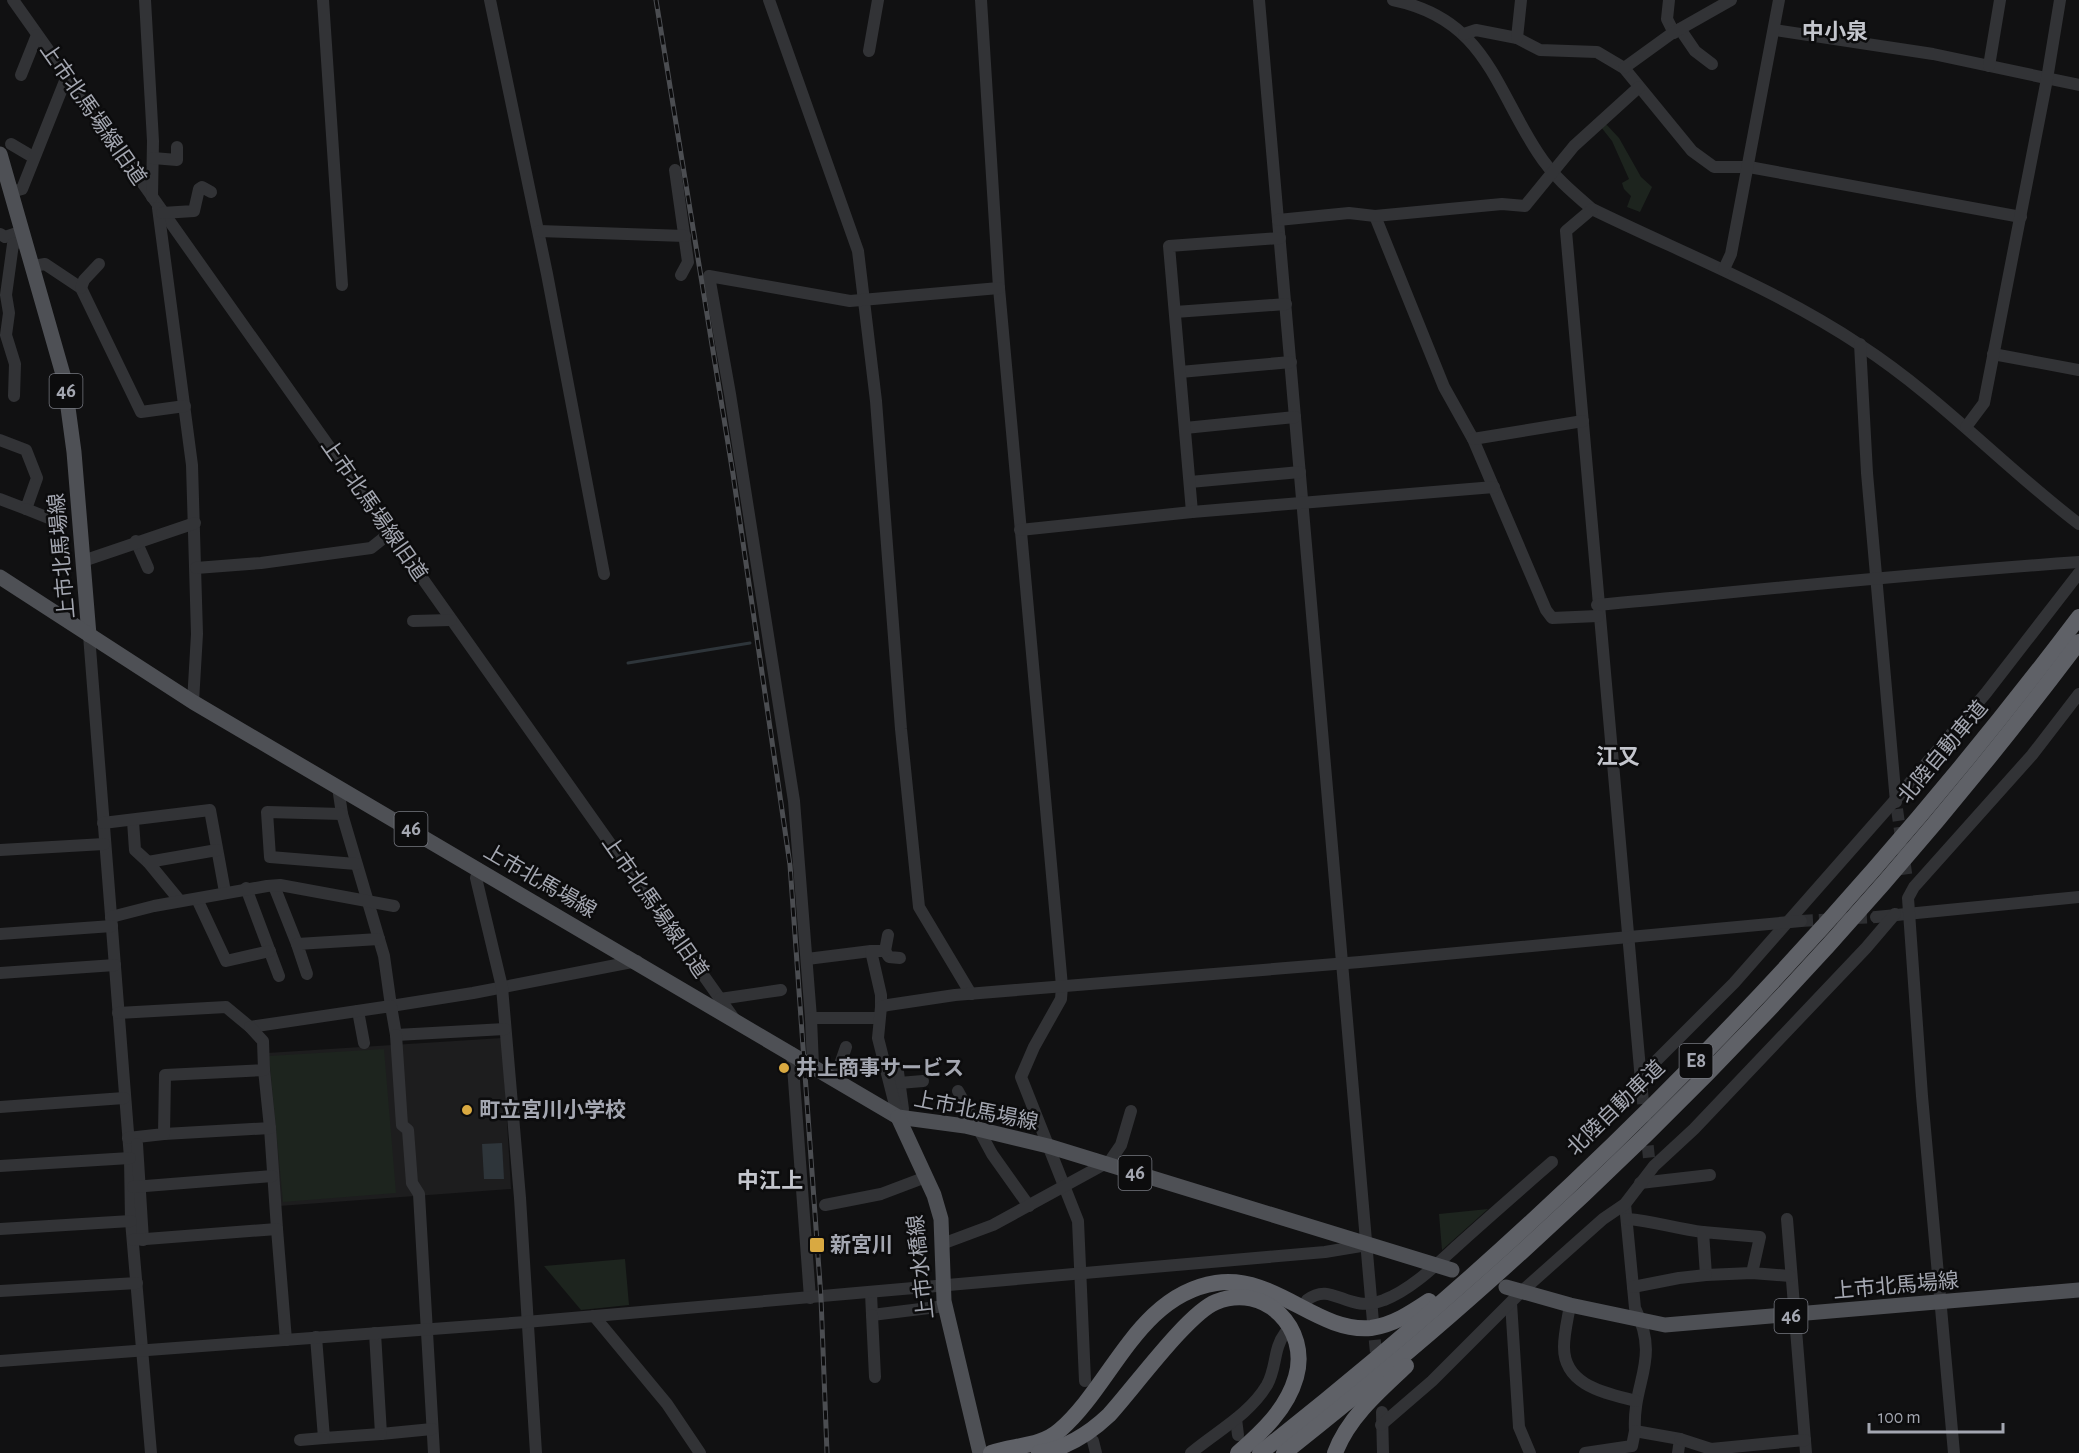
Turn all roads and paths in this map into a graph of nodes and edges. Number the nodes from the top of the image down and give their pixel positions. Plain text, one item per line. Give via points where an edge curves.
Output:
1 (145, 0) edge
2 (323, 0) edge
3 (490, 0) edge
4 (769, 0) edge
5 (878, 0) edge
6 (981, 0) edge
7 (1259, 0) edge
8 (1394, 0) edge
9 (1521, 0) edge
10 (1669, 0) edge
11 (1731, 0) edge
12 (1779, 0) edge
13 (2000, 0) edge
14 (2060, 0) edge
15 (16, 2) edge
16 (1775, 30) junction
17 (1677, 31) junction
18 (1464, 34) junction
19 (37, 35) junction
20 (1517, 38) junction
21 (869, 51) dead end
22 (1712, 64) dead end
23 (1989, 66) junction
24 (1624, 68) junction
25 (21, 75) dead end
26 (67, 76) junction
27 (2047, 79) junction
28 (2079, 85) edge
29 (1639, 87) junction
30 (177, 147) dead end
31 (6, 149) edge
32 (33, 157) junction
33 (153, 158) junction
34 (1749, 167) junction
35 (675, 170) dead end
36 (1554, 173) junction
37 (11, 192) junction
38 (211, 192) dead end
39 (157, 205) junction
40 (1592, 208) junction
41 (1375, 216) junction
42 (2020, 217) junction
43 (1278, 220) junction
44 (539, 231) junction
45 (0, 234) edge
46 (24, 236) junction
47 (685, 236) junction
48 (1280, 238) junction
49 (99, 264) dead end
50 (33, 266) junction
51 (1724, 269) junction
52 (681, 274) dead end
53 (342, 285) dead end
54 (81, 288) junction
55 (999, 288) junction
56 (865, 300) junction
57 (1286, 304) junction
58 (1175, 312) junction
59 (1860, 344) junction
60 (1994, 354) junction
61 (1290, 362) junction
62 (2079, 370) edge
63 (1180, 372) junction
64 (14, 396) dead end
65 (185, 406) junction
66 (1295, 417) junction
67 (1583, 422) junction
68 (1966, 427) junction
69 (1185, 428) junction
70 (1473, 439) junction
71 (0, 440) edge
72 (1300, 472) junction
73 (1190, 482) junction
74 (1494, 486) junction
75 (0, 499) edge
76 (1302, 504) junction
77 (26, 509) junction
78 (1191, 512) junction
79 (61, 523) dead end
80 (195, 523) junction
81 (2079, 524) edge
82 (1020, 530) junction
83 (390, 533) junction
84 (136, 541) junction
85 (83, 561) junction
86 (2079, 562) edge
87 (148, 568) dead end
88 (196, 568) junction
89 (603, 573) dead end
90 (2079, 573) edge
91 (0, 578) edge
92 (1876, 580) junction
93 (1598, 610) junction
94 (2079, 617) edge
95 (451, 620) junction
96 (413, 621) dead end
97 (89, 635) junction
98 (2079, 642) edge
99 (2079, 694) edge
100 (193, 702) junction
101 (338, 788) junction
102 (1897, 804) junction
103 (342, 814) junction
104 (133, 821) junction
105 (103, 823) junction
106 (104, 844) junction
107 (0, 850) edge
108 (218, 850) junction
109 (148, 862) junction
110 (356, 864) junction
111 (479, 869) junction
112 (274, 886) junction
113 (246, 888) junction
114 (225, 892) junction
115 (2079, 897) edge
116 (197, 899) junction
117 (180, 901) junction
118 (369, 903) junction
119 (394, 906) dead end
120 (1895, 914) junction
121 (1908, 914) junction
122 (1876, 916) tunnel mouth
123 (112, 922) junction
124 (1794, 922) junction
125 (0, 934) edge
126 (888, 935) dead end
127 (1627, 935) junction
128 (379, 939) junction
129 (297, 944) junction
130 (270, 951) junction
131 (871, 951) junction
132 (885, 951) junction
133 (900, 958) dead end
134 (807, 959) junction
135 (637, 961) junction
136 (1344, 963) junction
137 (115, 965) junction
138 (0, 973) edge
139 (307, 974) dead end
140 (279, 976) dead end
141 (1062, 986) junction
142 (502, 987) junction
143 (781, 990) dead end
144 (971, 994) junction
145 (720, 999) junction
146 (391, 1006) junction
147 (358, 1011) junction
148 (880, 1012) junction
149 (118, 1013) junction
150 (811, 1018) junction
151 (735, 1020) junction
152 (250, 1027) junction
153 (505, 1029) junction
154 (396, 1035) junction
155 (363, 1043) dead end
156 (846, 1047) dead end
157 (792, 1053) junction
158 (813, 1066) junction
159 (264, 1070) junction
160 (1641, 1076) junction
161 (835, 1079) junction
162 (923, 1081) dead end
163 (958, 1091) dead end
164 (1642, 1092) tunnel mouth
165 (124, 1093) junction
166 (0, 1107) edge
167 (1131, 1111) dead end
168 (898, 1117) junction
169 (270, 1128) junction
170 (978, 1129) junction
171 (164, 1134) junction
172 (132, 1137) junction
173 (1048, 1146) junction
174 (130, 1158) junction
175 (1552, 1162) dead end
176 (1104, 1163) junction
177 (0, 1166) edge
178 (1710, 1175) dead end
179 (272, 1176) junction
180 (926, 1177) junction
181 (1574, 1181) junction
182 (1640, 1183) junction
183 (1065, 1186) junction
184 (135, 1187) junction
185 (825, 1204) dead end
186 (1625, 1204) junction
187 (1029, 1206) junction
188 (1627, 1219) junction
189 (1787, 1219) dead end
190 (131, 1221) junction
191 (0, 1229) edge
192 (277, 1229) junction
193 (1703, 1232) junction
194 (138, 1240) junction
195 (942, 1244) junction
196 (1367, 1245) junction
197 (1526, 1247) junction
198 (1437, 1264) junction
199 (1452, 1270) dead end
200 (1752, 1273) junction
201 (1082, 1274) junction
202 (1706, 1275) junction
203 (1790, 1275) junction
204 (137, 1282) junction
205 (942, 1287) junction
206 (1506, 1287) dead end
207 (1633, 1287) junction
208 (2079, 1290) edge
209 (0, 1291) edge
210 (870, 1293) junction
211 (810, 1298) junction
212 (1516, 1298) junction
213 (1307, 1300) dead end
214 (1940, 1303) junction
215 (1372, 1304) junction
216 (1570, 1305) junction
217 (945, 1306) junction
218 (872, 1315) junction
219 (594, 1316) junction
220 (1793, 1316) junction
221 (1641, 1321) junction
222 (526, 1322) junction
223 (1373, 1322) tunnel mouth
224 (426, 1328) junction
225 (375, 1333) junction
226 (1285, 1333) dead end
227 (316, 1337) junction
228 (286, 1340) junction
229 (142, 1350) junction
230 (0, 1361) edge
231 (874, 1377) dead end
232 (1085, 1381) dead end
233 (1636, 1401) junction
234 (1236, 1419) junction
235 (432, 1429) junction
236 (1635, 1431) junction
237 (381, 1434) junction
238 (1238, 1435) dead end
239 (324, 1438) junction
240 (1680, 1439) junction
241 (300, 1440) dead end
242 (1806, 1447) edge
243 (1631, 1450) edge
244 (151, 1453) edge
245 (434, 1453) edge
246 (536, 1453) edge
247 (700, 1453) edge
248 (980, 1453) edge
249 (991, 1453) edge
250 (1039, 1453) edge
251 (1191, 1453) edge
252 (1238, 1453) edge
253 (1260, 1453) edge
254 (1284, 1453) edge
255 (1335, 1453) edge
256 (1383, 1453) edge
257 (1530, 1453) edge
258 (1586, 1453) edge
259 (1678, 1453) edge
260 (1954, 1453) edge

1 - 33 street
2 - 53 street
3 - 44 street
4 - 56 street via 858,251
5 - 21 street
6 - 55 street
7 - 43 street
8 - 18 street via 1448,22
9 - 20 street
10 - 17 street via 1667,19
11 - 17 street
12 - 16 street
13 - 23 street
14 - 27 street
15 - 19 street, 上市北馬場線旧道
16 - 23 street
16 - 34 street
17 - 22 street
17 - 24 street
18 - 20 street via 1476,30
18 - 36 street via 1482,54 1538,154
19 - 25 street
19 - 26 street, 上市北馬場線旧道
20 - 24 street via 1540,50 1598,52
23 - 27 street
24 - 29 street
26 - 32 street
26 - 39 street, 上市北馬場線旧道
27 - 28 street
27 - 42 street
29 - 34 street via 1692,151 1714,166
29 - 36 street via 1574,146
30 - 33 street via 177,160
31 - 32 street
31 - 37 main road, 上市北馬場線 / 46
32 - 37 street via 22,189
33 - 39 street
34 - 42 street
34 - 51 street via 1731,254
35 - 47 street
36 - 40 street
36 - 41 street via 1525,206 1502,204
37 - 46 main road, 上市北馬場線 / 46
38 - 39 street via 199,189 194,211
39 - 65 street
39 - 83 street, 上市北馬場線旧道
40 - 51 street
40 - 67 street via 1566,231
41 - 43 street via 1349,213
41 - 70 street via 1444,387
42 - 60 street
43 - 48 street
44 - 47 street
44 - 89 street
45 - 46 street
46 - 50 main road, 上市北馬場線 / 46
46 - 64 street via 13,244 6,295 6,335 15,364
47 - 52 street via 688,262
48 - 57 street
48 - 58 street via 1169,246
49 - 54 street
50 - 54 street via 45,264
50 - 85 main road, 上市北馬場線 / 46 via 65,388
51 - 59 street via 1781,297
54 - 65 street via 141,412
55 - 56 street
55 - 82 street
56 - 134 street via 850,301 709,276 794,801
56 - 144 street via 919,907
57 - 58 street
57 - 61 street
58 - 63 street
59 - 68 street
59 - 92 street
60 - 62 street
60 - 68 street via 1984,403
61 - 63 street
61 - 66 street
63 - 69 street
65 - 80 street
66 - 69 street
66 - 72 street
67 - 70 street
67 - 93 street
68 - 81 street
69 - 73 street
70 - 74 street
71 - 77 street via 26,450 37,478
72 - 73 street
72 - 76 street
73 - 78 street
74 - 76 street
74 - 93 street via 1552,618
75 - 77 street
76 - 78 street
76 - 136 street
77 - 79 street
78 - 82 street
80 - 84 street
80 - 88 street
82 - 141 street
83 - 88 street via 362,550
83 - 95 street, 上市北馬場線旧道
84 - 85 street
84 - 87 street
85 - 97 main road, 上市北馬場線 / 46
86 - 92 street
88 - 100 street
90 - 102 street
91 - 97 main road
92 - 93 street
92 - 102 street
93 - 127 street
94 - 181 highway, 北陸自動車道 / E8 via 1971,754 1808,943
95 - 96 street
95 - 145 street, 上市北馬場線旧道
97 - 100 main road, 上市北馬場線 / 46
97 - 105 street
98 - 197 highway, 北陸自動車道 / E8 via 1975,774 1822,950 1631,1148
99 - 121 street via 2032,755 1910,883
100 - 101 main road, 上市北馬場線 / 46
101 - 103 street
101 - 111 main road, 上市北馬場線 / 46
102 - 124 street
103 - 110 street
103 - 110 street via 267,812 270,857
104 - 105 street
104 - 108 street via 210,810
104 - 109 street via 135,850
105 - 106 street
106 - 107 street
106 - 123 street
108 - 109 street
108 - 114 street
109 - 117 street
110 - 118 street
111 - 135 main road, 上市北馬場線 / 46
111 - 142 street via 476,878
112 - 113 street
112 - 118 street
112 - 129 street
113 - 114 street
113 - 130 street
114 - 116 street
115 - 121 street
116 - 117 street
116 - 130 street via 226,962
117 - 123 street
118 - 119 street
118 - 128 street
120 - 121 street
120 - 122 street
120 - 182 street via 1694,1129 1652,1162
121 - 214 street
123 - 125 street
123 - 137 street
124 - 127 street
124 - 160 street
126 - 132 street
127 - 136 street
127 - 160 street
128 - 129 street
128 - 146 street
129 - 139 street
130 - 140 street
131 - 132 street
131 - 134 street
131 - 148 street via 881,995
132 - 133 street via 889,957
134 - 150 street
135 - 142 street
135 - 151 main road, 上市北馬場線 / 46
136 - 141 street
136 - 196 street
137 - 138 street
137 - 149 street
141 - 144 street
141 - 173 street via 1061,999 1021,1077
142 - 146 street
142 - 153 street
143 - 145 street
144 - 148 street
145 - 151 street, 上市北馬場線旧道
146 - 147 street
146 - 154 street
147 - 152 street
147 - 155 street
148 - 150 street
148 - 168 street via 878,1038
149 - 152 street via 226,1007
149 - 165 street
150 - 158 street
151 - 157 main road, 上市北馬場線 / 46
152 - 159 street via 263,1041
153 - 154 street
153 - 222 street via 522,1221
154 - 224 street via 402,1125 408,1130 412,1183 419,1194
156 - 161 street
157 - 158 main road, 上市北馬場線 / 46
157 - 211 street
158 - 161 main road, 上市北馬場線 / 46
159 - 169 street
159 - 171 street via 165,1075
160 - 164 street
161 - 168 main road, 上市北馬場線 / 46
162 - 168 street via 898,1078 903,1111
163 - 170 street
165 - 166 street
165 - 172 street
167 - 176 street via 1121,1145
168 - 170 main road, 上市北馬場線 / 46
168 - 180 main road, 上市水橋線
169 - 171 street
169 - 179 street
170 - 173 main road, 上市北馬場線 / 46
170 - 187 street
171 - 172 street
172 - 174 street
172 - 184 street
173 - 176 main road, 上市北馬場線 / 46
173 - 183 street
174 - 177 street
174 - 184 street
175 - 198 street
176 - 183 street
176 - 196 main road, 上市北馬場線 / 46
178 - 182 street
179 - 184 street
179 - 192 street
180 - 185 street via 881,1194
180 - 195 main road, 上市水橋線 via 941,1219
181 - 249 highway via 1441,1293 1404,1318 1381,1326 1352,1327 1335,1322 1264,1288 1237,1282 1215,1283 1178,1296 1146,1324 1059,1431 1036,1443
181 - 253 highway, 北陸自動車道 / E8 via 1408,1331
182 - 186 street
183 - 187 street
183 - 201 street via 1080,1228
184 - 190 street
184 - 194 street
186 - 188 street
186 - 212 street via 1603,1219
187 - 195 street via 993,1225
188 - 193 street via 1657,1221 1670,1228
188 - 207 street
189 - 203 street
190 - 191 street
190 - 194 street
192 - 194 street
192 - 228 street
193 - 200 street via 1760,1237
193 - 202 street
194 - 204 street
195 - 205 main road, 上市水橋線
196 - 198 main road, 上市北馬場線 / 46
196 - 201 street
196 - 215 street
197 - 254 highway, 北陸自動車道 / E8 via 1469,1300
197 - 255 highway via 1365,1406
198 - 199 main road, 上市北馬場線 / 46
198 - 215 street via 1397,1293
200 - 202 street
200 - 203 street
201 - 205 street
201 - 232 street
202 - 207 street
203 - 220 street
204 - 209 street
204 - 229 street
205 - 210 street
205 - 217 main road, 上市水橋線
206 - 212 main road, 上市北馬場線 / 46
207 - 221 street
208 - 214 main road, 上市北馬場線 / 46
210 - 211 street
210 - 218 street
211 - 219 street
212 - 216 main road, 上市北馬場線 / 46
212 - 256 street via 1432,1381 1381,1419
212 - 257 street via 1519,1427
213 - 215 street via 1324,1292 1349,1302
214 - 220 main road, 上市北馬場線 / 46
214 - 260 street
215 - 223 street
216 - 221 main road, 上市北馬場線 / 46
216 - 233 street via 1564,1348 1572,1374 1594,1390
217 - 218 street
217 - 248 main road, 上市水橋線
218 - 231 street
219 - 222 street
219 - 247 street via 667,1404
220 - 221 main road, 上市北馬場線 / 46 via 1680,1325
220 - 242 street
221 - 233 street via 1647,1351
222 - 224 street
222 - 246 street
224 - 225 street
224 - 235 street
225 - 227 street
225 - 237 street
226 - 234 street via 1276,1346 1273,1373 1267,1384
227 - 228 street
227 - 239 street
228 - 229 street
229 - 230 street
229 - 244 street
233 - 236 street
234 - 238 street
234 - 251 street
235 - 237 street
235 - 245 street
236 - 240 street
236 - 243 street
237 - 239 street
239 - 241 street
240 - 242 street via 1711,1449
240 - 259 street
243 - 258 street
250 - 252 highway via 1092,1431 1198,1313 1216,1301 1240,1298 1263,1302 1284,1317 1293,1330 1299,1352 1297,1375 1280,1410

